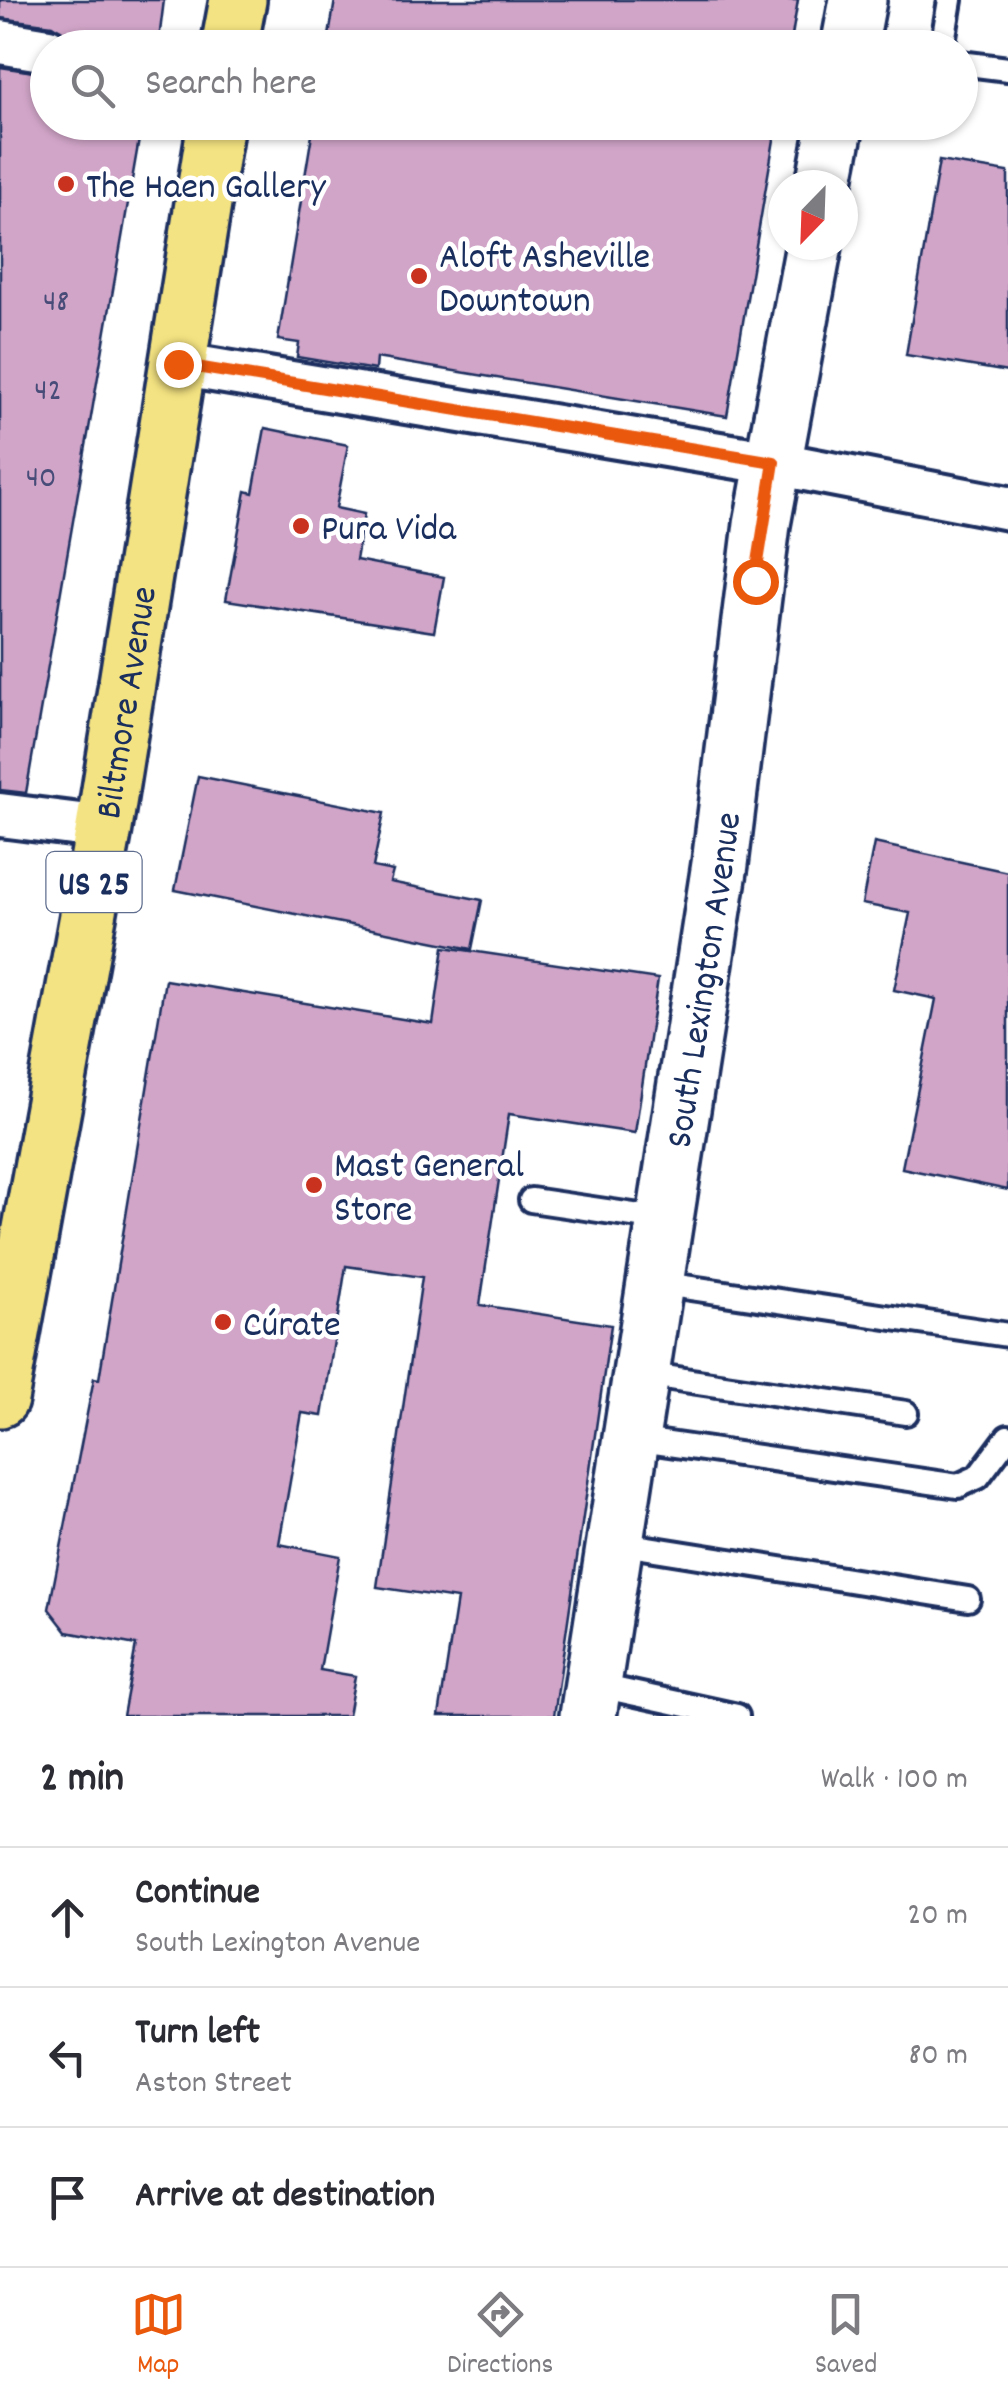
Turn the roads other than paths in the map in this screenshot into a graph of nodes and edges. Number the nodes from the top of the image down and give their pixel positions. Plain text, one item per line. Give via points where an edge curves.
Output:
1 (238, 0) edge
2 (858, 0) edge
3 (950, 0) edge
4 (232, 30) edge
5 (852, 30) edge
6 (945, 30) edge
7 (0, 42) edge
8 (30, 47) edge
9 (978, 65) edge
10 (1008, 69) edge
11 (213, 140) edge
12 (833, 140) edge
13 (827, 170) edge
14 (811, 260) edge
15 (178, 364) junction
16 (774, 462) junction
17 (1008, 508) edge
18 (0, 815) edge
19 (104, 828) junction
20 (531, 1200) dead end
21 (667, 1220) junction
22 (657, 1283) junction
23 (1008, 1335) edge
24 (644, 1374) junction
25 (0, 1399) edge
26 (906, 1413) dead end
27 (1008, 1438) edge
28 (634, 1439) junction
29 (617, 1543) junction
30 (968, 1599) dead end
31 (591, 1700) edge
32 (737, 1716) edge

1 - 4 main road
2 - 5 main road
3 - 6 lane
7 - 8 street
9 - 10 lane
11 - 15 main road, Biltmore Avenue / US 25
12 - 13 main road
14 - 16 main road, South Lexington Avenue
15 - 16 street
15 - 19 main road, Biltmore Avenue / US 25
16 - 17 street
16 - 21 main road, South Lexington Avenue
18 - 19 street
19 - 25 main road, Biltmore Avenue / US 25
20 - 21 lane
21 - 22 main road, South Lexington Avenue
22 - 23 lane
22 - 24 main road, South Lexington Avenue
24 - 26 lane
24 - 28 main road, South Lexington Avenue
27 - 28 lane via 978,1477 958,1486
28 - 29 main road, South Lexington Avenue
29 - 30 lane
29 - 31 main road, South Lexington Avenue
31 - 32 lane

